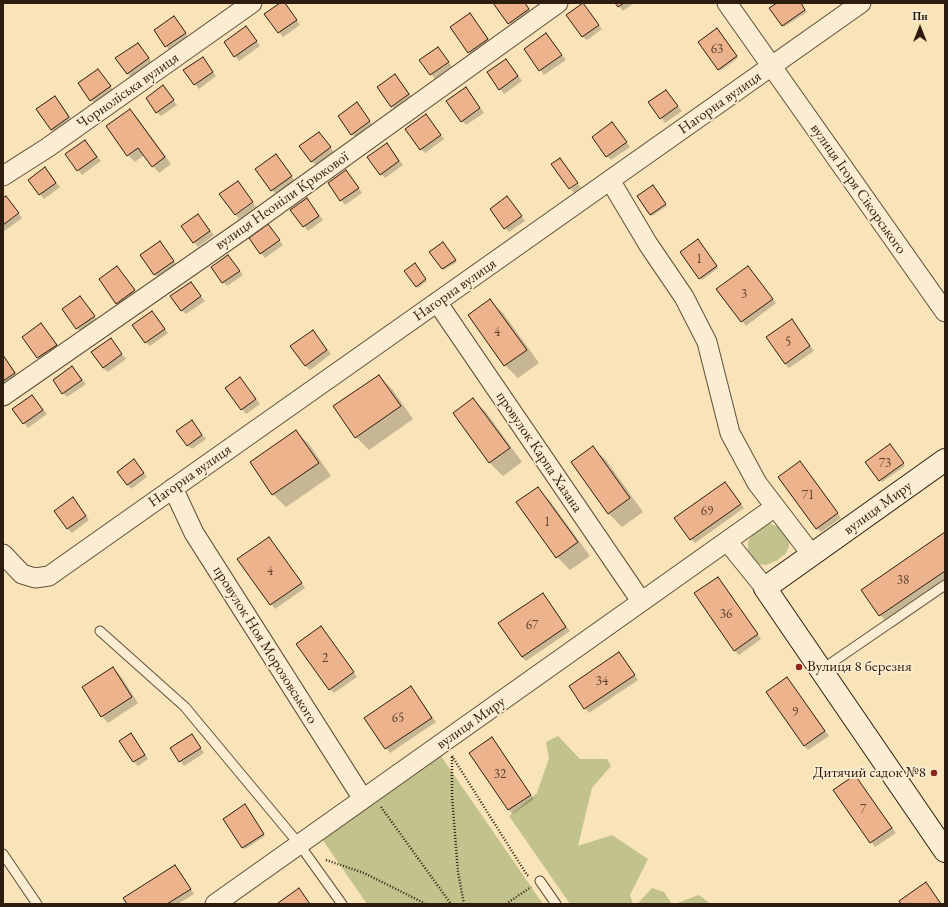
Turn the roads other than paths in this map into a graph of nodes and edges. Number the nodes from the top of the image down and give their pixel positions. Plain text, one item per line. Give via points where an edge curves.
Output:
1 (252, 3) edge
2 (558, 3) edge
3 (727, 3) edge
4 (861, 3) edge
5 (771, 66) junction
6 (3, 176) edge
7 (610, 180) junction
8 (437, 302) junction
9 (945, 312) edge
10 (3, 396) edge
11 (945, 460) edge
12 (173, 488) junction
13 (775, 507) junction
14 (727, 541) junction
15 (3, 554) edge
16 (812, 555) junction
17 (945, 585) edge
18 (765, 588) junction
19 (642, 601) junction
20 (100, 631) dead end
21 (821, 670) junction
22 (367, 796) junction
23 (302, 849) junction
24 (945, 851) edge
25 (3, 854) edge
26 (540, 881) road end
27 (37, 904) edge
28 (215, 904) edge
29 (342, 904) edge
30 (556, 904) edge

1 - 6 street, Чорноліська вулиця via 47,148
2 - 10 street, вулиця Неоніли Крюкової via 247,226
3 - 5 street, вулиця Ігоря Сікорського
4 - 5 street, Нагорна вулиця
5 - 7 street, Нагорна вулиця
5 - 9 street, вулиця Ігоря Сікорського
7 - 8 street, Нагорна вулиця
7 - 13 street via 694,316 707,342 730,433 757,482
8 - 12 street, Нагорна вулиця
8 - 19 street, провулок Карпа Хазана
11 - 16 street, вулиця Миру
12 - 15 street, Нагорна вулиця via 49,576 35,578 22,574
12 - 22 street, провулок Ноя Морозовського via 194,533
13 - 14 street, вулиця Миру
13 - 16 street
14 - 18 street
14 - 19 street, вулиця Миру
16 - 18 street, вулиця Миру
17 - 21 lane
18 - 21 street
19 - 22 street, вулиця Миру
20 - 23 lane via 185,707
21 - 24 street
22 - 23 street, вулиця Миру
23 - 28 street, вулиця Миру
23 - 29 lane
25 - 27 lane
26 - 30 lane

